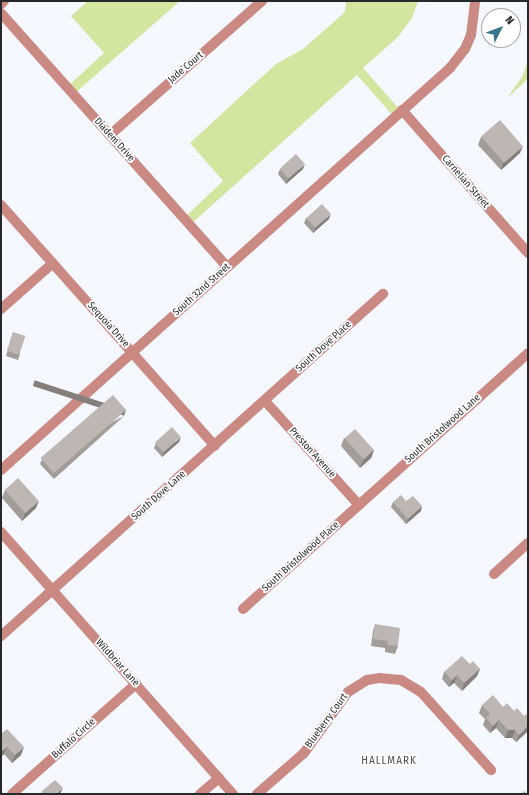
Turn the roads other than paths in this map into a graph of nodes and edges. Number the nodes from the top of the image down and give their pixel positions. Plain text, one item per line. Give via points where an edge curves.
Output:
1 (4, 1) edge
2 (262, 1) edge
3 (475, 1) edge
4 (1, 4) edge
5 (1, 12) edge
6 (402, 110) junction
7 (110, 135) junction
8 (1, 205) edge
9 (528, 253) edge
10 (53, 263) junction
11 (227, 267) junction
12 (383, 294) dead end
13 (1, 309) edge
14 (132, 353) junction
15 (528, 353) edge
16 (265, 401) junction
17 (214, 446) junction
18 (1, 470) edge
19 (359, 505) junction
20 (1, 532) edge
21 (528, 543) edge
22 (494, 574) dead end
23 (53, 590) junction
24 (243, 609) dead end
25 (1, 636) edge
26 (136, 684) junction
27 (491, 770) dead end
28 (219, 778) junction
29 (12, 794) edge
30 (200, 794) edge
31 (234, 794) edge
32 (258, 794) edge

1 - 4 street
2 - 7 street, Jade Court
3 - 6 street, South 32nd Street via 473,24 465,49 450,68
5 - 7 street, Diadem Drive
6 - 9 street, Carnelian Street
6 - 11 street, South 32nd Street
7 - 11 street, Diadem Drive
8 - 10 street, Sequoia Drive
10 - 13 street
10 - 14 street, Sequoia Drive
11 - 14 street, South 32nd Street
12 - 16 street, South Dove Place
14 - 17 street, Sequoia Drive
14 - 18 street, South 32nd Street
15 - 19 street, South Bristolwood Lane
16 - 17 street, South Dove Lane
16 - 19 street, Preston Avenue
17 - 23 street, South Dove Lane
19 - 24 street, South Bristolwood Place
20 - 23 street, Wildbriar Lane
21 - 22 street
23 - 25 street, South Dove Lane
23 - 26 street, Wildbriar Lane
26 - 28 street, Wildbriar Lane
26 - 29 street, Buffalo Circle
27 - 32 street, Blueberry Court via 421,692 402,680 378,678 367,680 348,692 304,753
28 - 30 street
28 - 31 street, Wildbriar Lane

